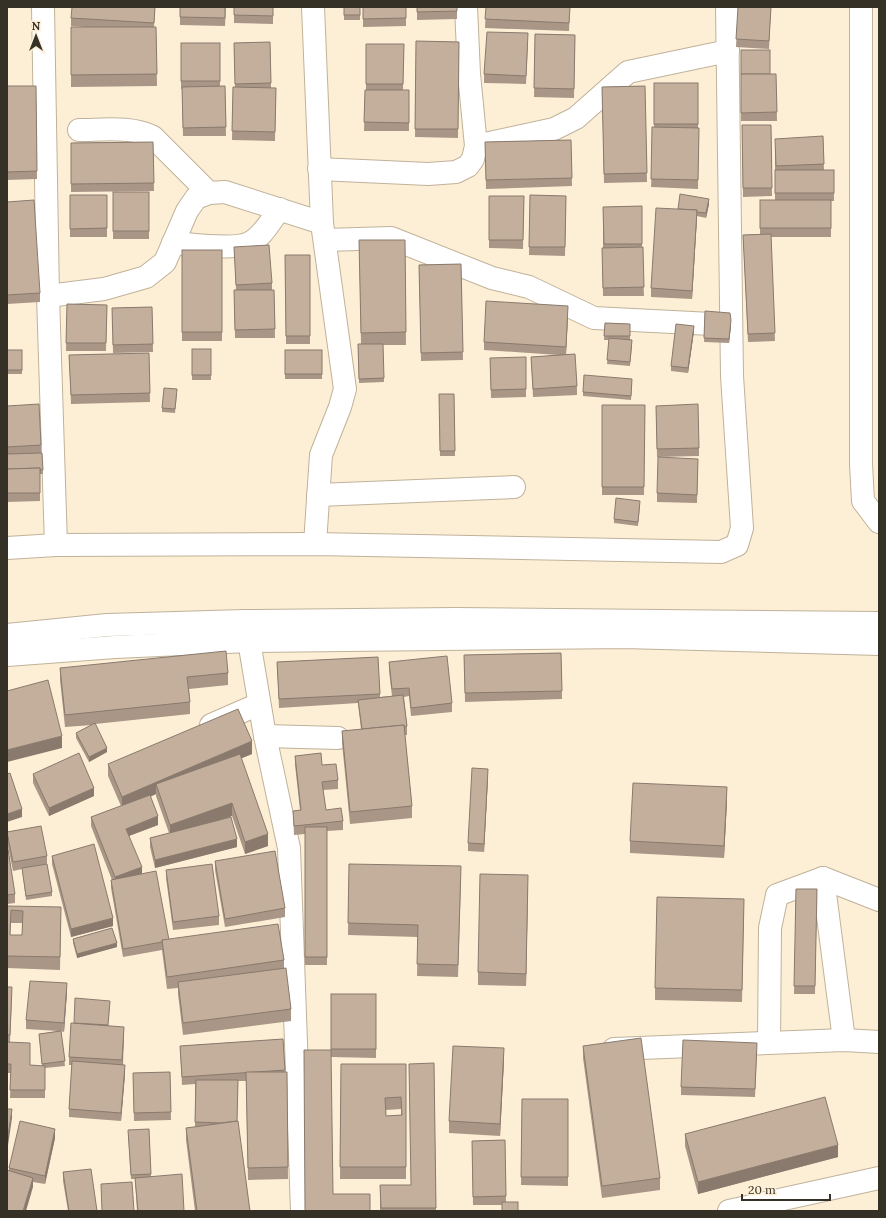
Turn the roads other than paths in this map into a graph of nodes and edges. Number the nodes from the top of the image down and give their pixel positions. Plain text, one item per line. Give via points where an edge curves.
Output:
1 (43, 7) edge
2 (313, 7) edge
3 (466, 7) edge
4 (727, 7) edge
5 (861, 7) edge
6 (728, 51) junction
7 (79, 130) dead end
8 (476, 146) junction
9 (319, 169) junction
10 (209, 193) junction
11 (280, 210) junction
12 (323, 232) junction
13 (173, 243) junction
14 (48, 296) junction
15 (731, 325) junction
16 (514, 487) dead end
17 (318, 495) junction
18 (879, 522) edge
19 (315, 544) junction
20 (56, 545) junction
21 (7, 548) edge
22 (879, 623) edge
23 (7, 635) edge
24 (249, 641) junction
25 (879, 644) edge
26 (7, 655) edge
27 (260, 704) junction
28 (196, 732) edge
29 (265, 736) junction
30 (338, 738) dead end
31 (822, 878) junction
32 (879, 900) edge
33 (844, 1040) junction
34 (879, 1042) edge
35 (769, 1043) junction
36 (614, 1049) edge
37 (879, 1178) edge
38 (302, 1211) edge
39 (729, 1211) edge

1 - 14 street
2 - 9 street
3 - 8 street
4 - 6 street
5 - 18 street via 861,464 863,501
6 - 8 street via 628,72 576,118 554,129
6 - 15 street
7 - 10 street via 126,130 146,133
8 - 9 street via 473,159 468,166 456,172 428,174
9 - 12 street
10 - 11 street via 225,192
10 - 13 street via 196,198
11 - 12 street
11 - 13 street via 258,238 250,243 224,246
12 - 15 street via 391,238 492,278 529,288 594,318
12 - 17 street via 345,389 321,455
13 - 14 street via 165,262 146,277 104,289
14 - 20 street
15 - 19 street via 742,528 737,545 721,552
16 - 17 street
17 - 19 street
19 - 20 street
20 - 21 street
22 - 23 street via 456,619 244,621 107,625
24 - 25 street via 624,637
24 - 26 street
24 - 27 street
27 - 28 street
27 - 29 street
29 - 30 street
29 - 38 street via 289,848
31 - 32 street
31 - 33 street
31 - 35 street via 778,896 770,928
33 - 34 street
33 - 35 street
35 - 36 street
37 - 39 street

